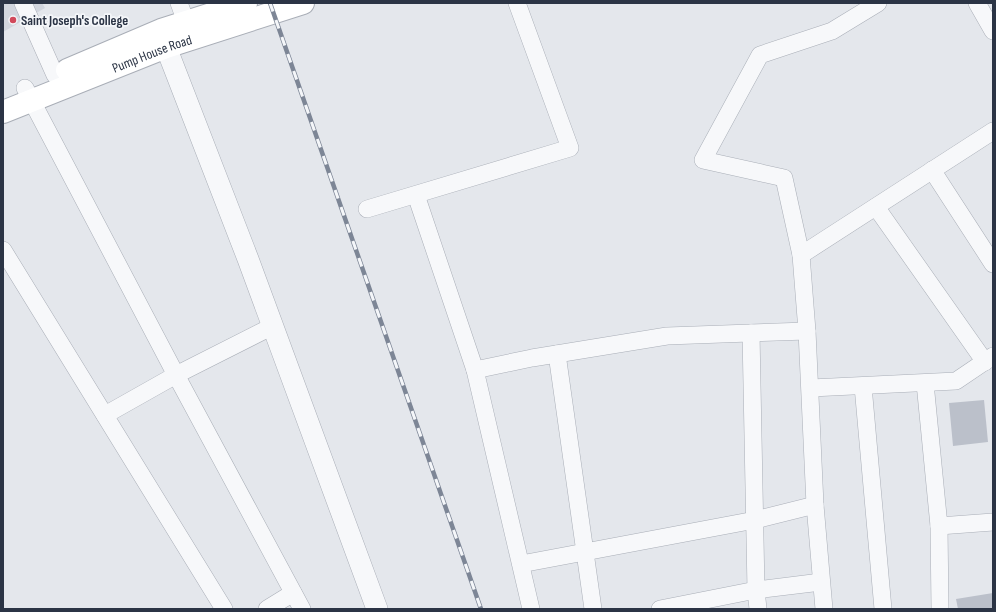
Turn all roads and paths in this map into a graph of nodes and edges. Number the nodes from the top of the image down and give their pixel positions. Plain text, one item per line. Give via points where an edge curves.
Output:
1 (23, 3) edge
2 (246, 3) edge
3 (303, 3) edge
4 (517, 3) edge
5 (878, 3) edge
6 (977, 3) edge
7 (183, 13) edge
8 (993, 31) edge
9 (164, 39) junction
10 (55, 75) junction
11 (28, 94) junction
12 (3, 98) edge
13 (3, 112) edge
14 (993, 131) edge
15 (932, 170) junction
16 (416, 195) junction
17 (876, 207) junction
18 (367, 209) dead end
19 (3, 250) edge
20 (801, 255) junction
21 (993, 264) edge
22 (273, 326) junction
23 (807, 331) junction
24 (751, 333) junction
25 (557, 354) junction
26 (989, 359) edge
27 (475, 370) junction
28 (176, 376) junction
29 (925, 383) junction
30 (863, 386) junction
31 (811, 388) junction
32 (105, 415) junction
33 (816, 505) junction
34 (755, 520) junction
35 (993, 522) edge
36 (939, 526) junction
37 (585, 552) junction
38 (521, 564) junction
39 (821, 582) junction
40 (756, 590) junction
41 (293, 593) junction
42 (224, 609) edge
43 (267, 609) edge
44 (302, 609) edge
45 (377, 609) edge
46 (531, 609) edge
47 (593, 609) edge
48 (660, 609) edge
49 (758, 609) edge
50 (824, 609) edge
51 (883, 609) edge
52 (940, 609) edge

1 - 10 street
2 - 7 main road
3 - 9 main road, Pump House Road
4 - 16 street via 570,148
5 - 20 street via 832,31 760,54 703,160 784,178
6 - 8 street
7 - 9 main road
9 - 10 main road
9 - 11 main road, Pump House Road
9 - 22 street
10 - 11 main road
11 - 12 main road
11 - 13 main road, Pump House Road
11 - 28 street
14 - 15 street
15 - 17 street
15 - 21 street
16 - 18 street
16 - 27 street
17 - 20 street
17 - 26 street
19 - 32 street
20 - 23 street
22 - 28 street
22 - 45 street
23 - 24 street
23 - 31 street
24 - 25 street via 667,336
24 - 34 street
25 - 27 street
25 - 37 street
26 - 29 street via 956,381
27 - 38 street
28 - 32 street
28 - 41 street
29 - 30 street
29 - 36 street
30 - 31 street
30 - 51 street
31 - 33 street
32 - 42 street
33 - 34 street
33 - 39 street
34 - 37 street
34 - 40 street
35 - 36 street
36 - 52 street
37 - 38 street
37 - 47 street
38 - 46 street
39 - 40 street
39 - 50 street
40 - 48 street
40 - 49 street
41 - 43 street
41 - 44 street

